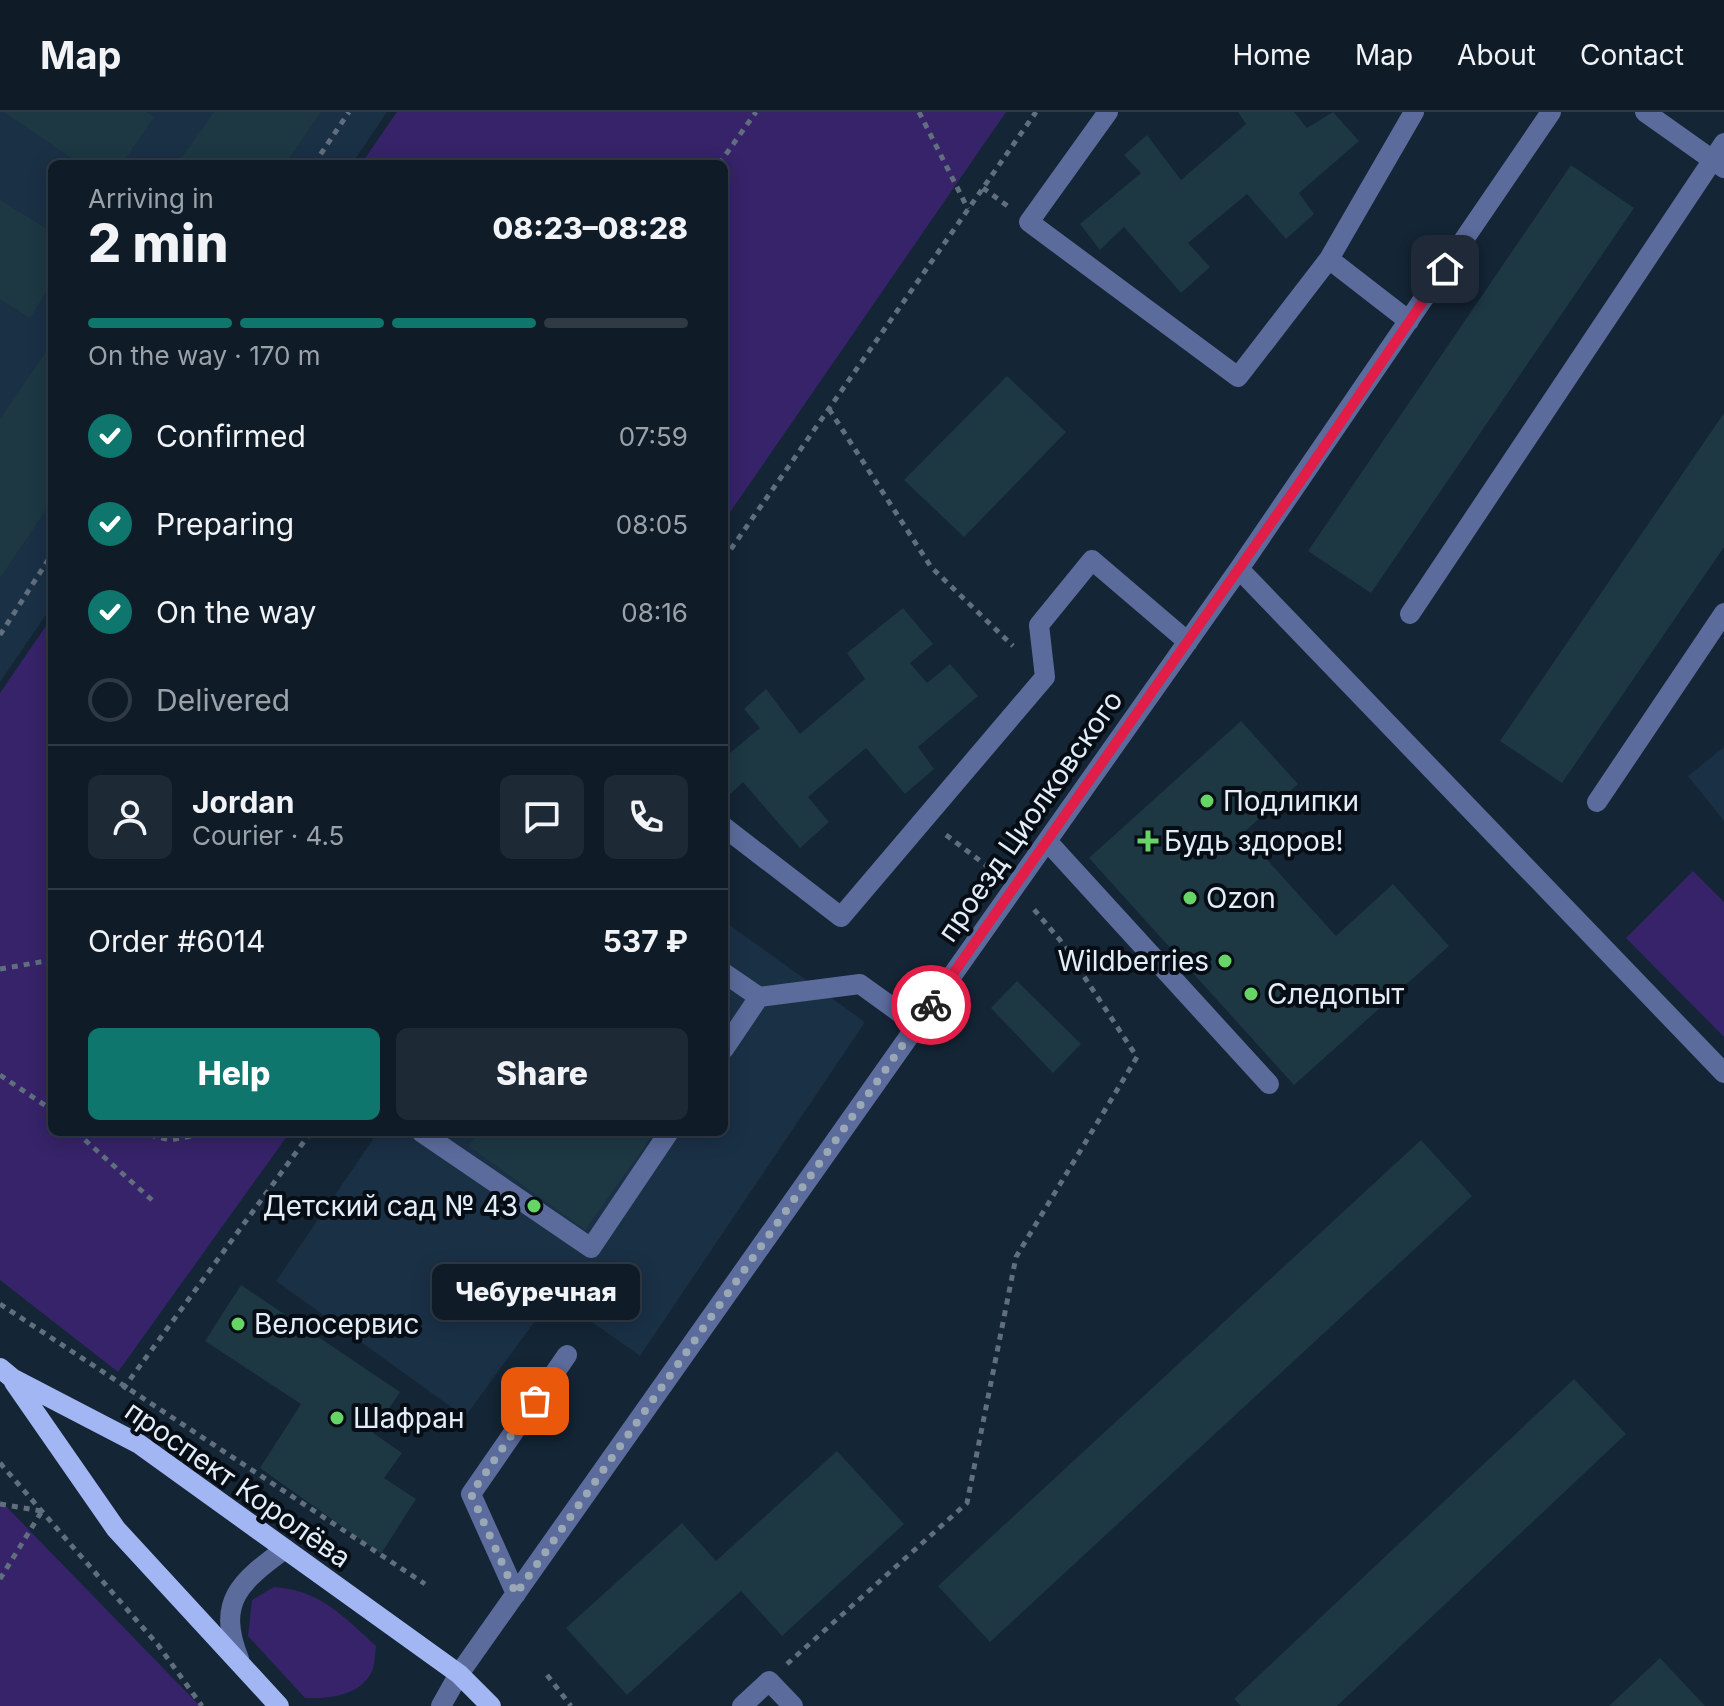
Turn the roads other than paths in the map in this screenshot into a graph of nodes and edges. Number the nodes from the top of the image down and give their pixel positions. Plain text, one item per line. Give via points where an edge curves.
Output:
1 (1108, 112) edge
2 (1414, 112) edge
3 (1551, 112) edge
4 (1645, 112) edge
5 (1720, 157) edge
6 (1329, 259) junction
7 (1409, 321) junction
8 (1239, 569) junction
9 (1724, 613) edge
10 (1410, 614) dead end
11 (1188, 642) junction
12 (1597, 802) dead end
13 (728, 830) edge
14 (1047, 841) junction
15 (728, 976) edge
16 (759, 997) junction
17 (917, 1025) junction
18 (728, 1043) edge
19 (1724, 1073) edge
20 (1269, 1084) dead end
21 (427, 1136) edge
22 (666, 1136) edge
23 (567, 1355) dead end
24 (6, 1373) edge
25 (285, 1549) junction
26 (516, 1594) junction
27 (239, 1659) junction
28 (459, 1674) junction
29 (279, 1706) edge
30 (441, 1706) edge
31 (491, 1706) edge
32 (742, 1706) edge
33 (793, 1706) edge

1 - 6 street via 1029,222 1238,377
2 - 6 street
3 - 7 street, проезд Циолковского
4 - 5 street
5 - 10 street
6 - 7 street
7 - 8 street, проезд Циолковского
8 - 11 street, проезд Циолковского
8 - 19 street
9 - 12 street
11 - 13 street via 1092,560 1039,625 1045,677 841,917
11 - 14 street, проезд Циолковского
14 - 17 street, проезд Циолковского
14 - 20 street
15 - 16 street
16 - 17 street via 860,984
16 - 18 street
17 - 26 street, проезд Циолковского
21 - 22 street via 591,1248
23 - 26 street via 471,1494
24 - 25 main road, проспект Королёва via 139,1444
24 - 27 main road, проспект Королёва via 116,1529
25 - 27 street via 246,1578 229,1610 229,1633
25 - 28 main road, проспект Королёва
26 - 28 street, проезд Циолковского
27 - 29 main road, проспект Королёва
28 - 30 street, проезд Циолковского
28 - 31 main road, проспект Королёва
32 - 33 street via 769,1681

